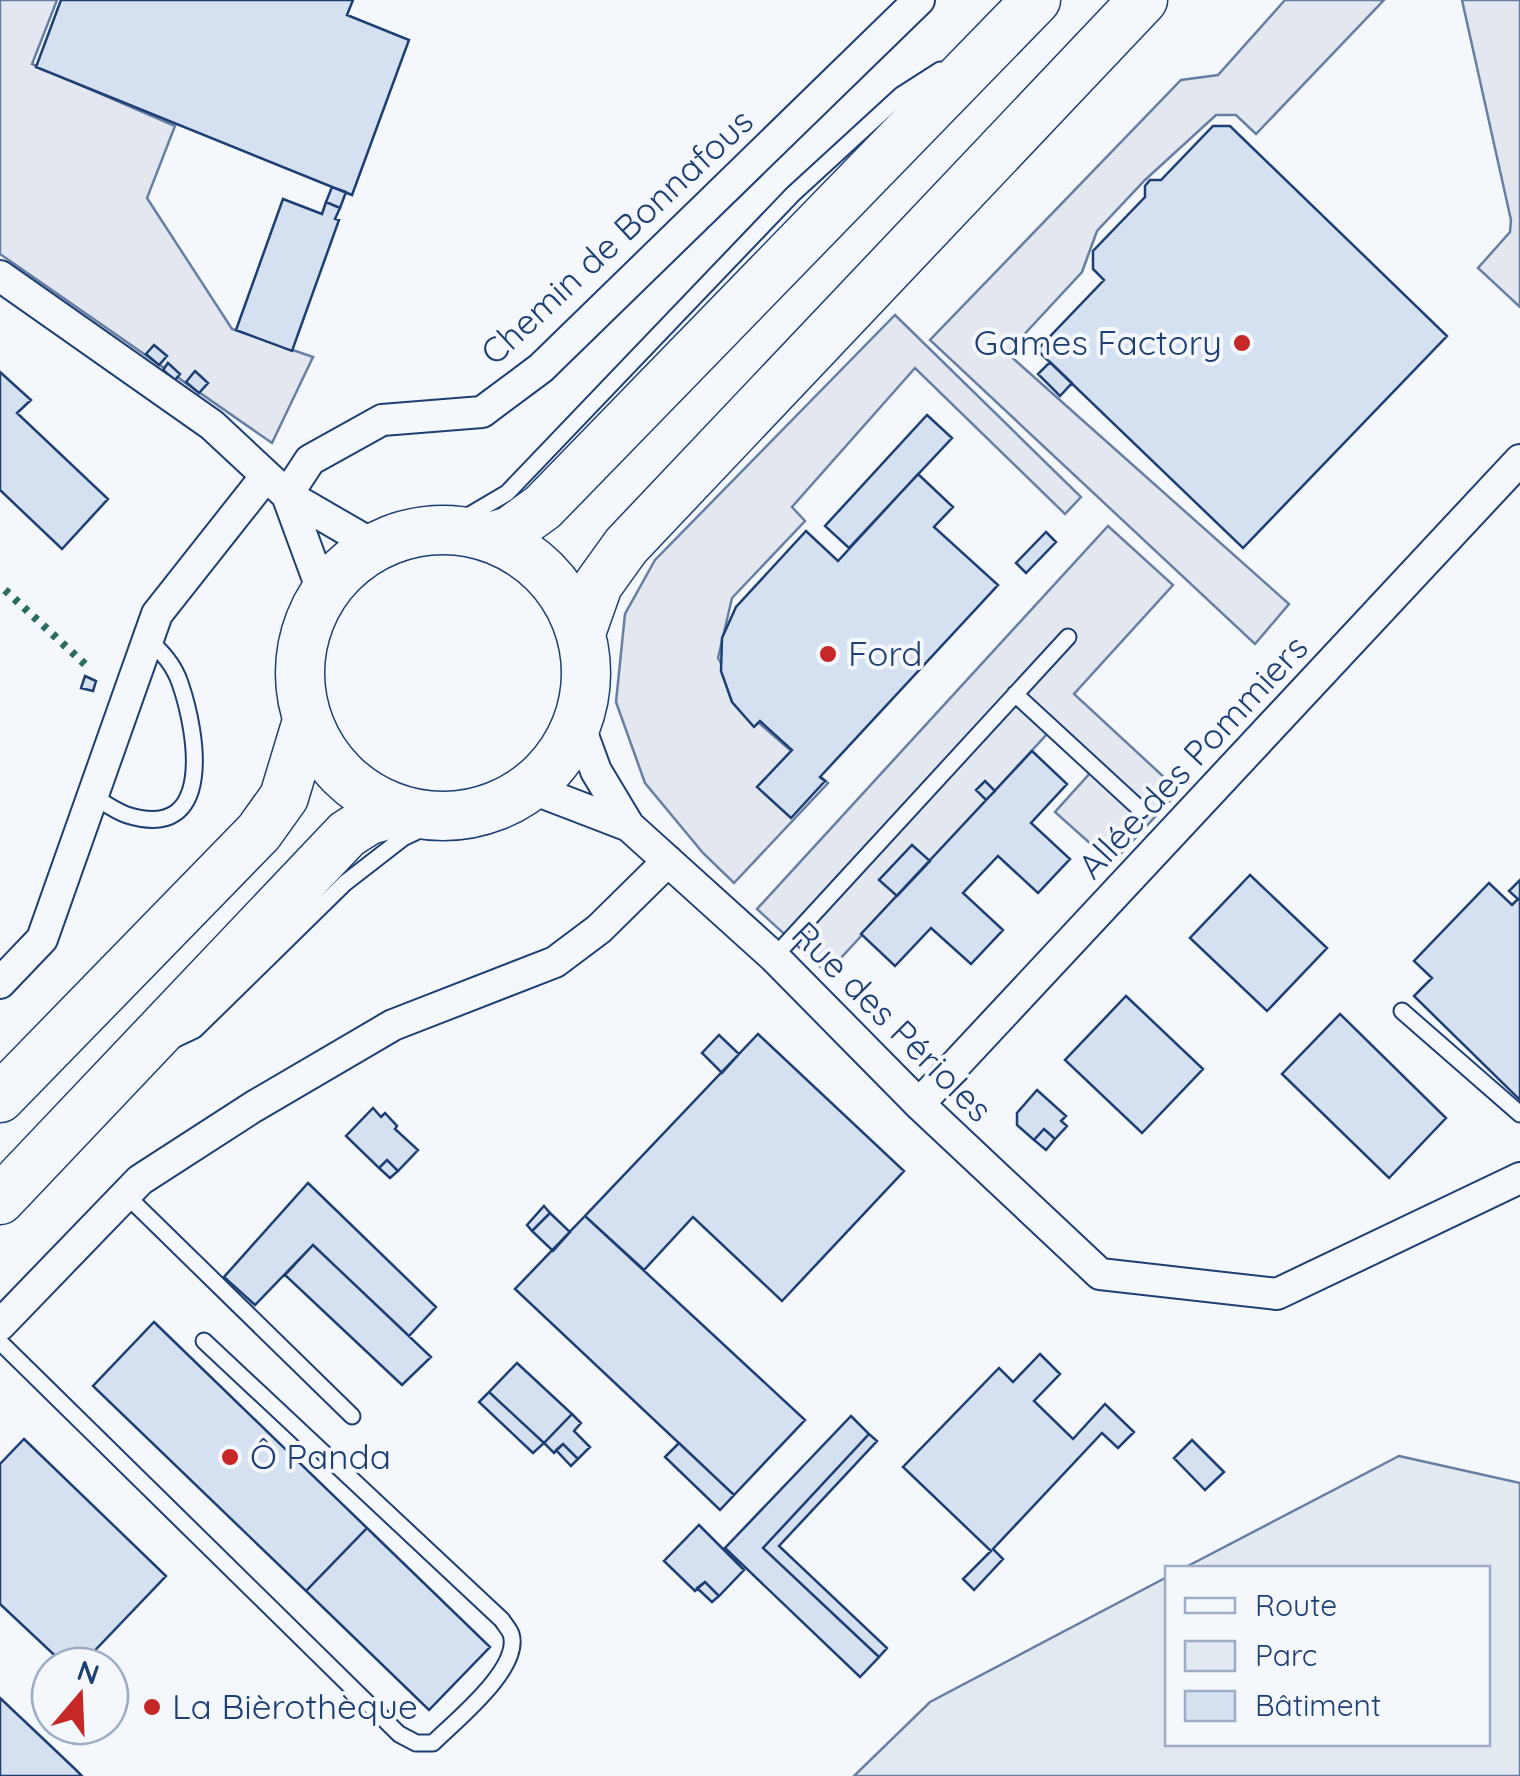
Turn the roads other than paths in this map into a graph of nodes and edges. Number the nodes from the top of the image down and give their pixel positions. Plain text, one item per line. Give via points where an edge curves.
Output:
1 (920, 0) edge
2 (1142, 0) edge
3 (1024, 12) edge
4 (0, 276) edge
5 (1520, 460) edge
6 (276, 486) junction
7 (436, 530) junction
8 (490, 538) junction
9 (376, 546) junction
10 (324, 593) junction
11 (581, 633) junction
12 (1068, 638) dead end
13 (148, 639) junction
14 (1015, 694) junction
15 (307, 721) junction
16 (578, 722) junction
17 (530, 788) junction
18 (93, 796) junction
19 (1141, 810) dead end
20 (424, 814) junction
21 (630, 826) junction
22 (668, 862) junction
23 (774, 957) junction
24 (0, 983) edge
25 (1402, 1011) dead end
26 (0, 1098) edge
27 (919, 1104) junction
28 (1520, 1114) edge
29 (1520, 1178) edge
30 (126, 1195) junction
31 (0, 1200) edge
32 (0, 1325) edge
33 (204, 1341) dead end
34 (0, 1342) edge
35 (352, 1416) dead end

1 - 6 street, Chemin de Bonnafous via 541,368 482,412 382,420
2 - 11 main road via 626,546 598,585
3 - 7 lane via 902,95 793,194 507,493
3 - 8 main road via 542,507
4 - 6 street via 212,425
5 - 27 street, Allée des Pommiers
6 - 9 street
6 - 10 street
6 - 13 street, Chemin de Bonnafous via 157,614
7 - 8 main road
7 - 9 main road
8 - 11 main road via 547,574
9 - 10 main road via 346,566
10 - 15 main road via 304,633 299,677
11 - 16 main road via 586,693
12 - 14 lane
13 - 18 street, Chemin de Bonnafous
13 - 18 lane via 180,683 194,788 180,812 160,819 127,815
14 - 19 lane
14 - 23 lane
15 - 20 main road via 328,760 361,791
15 - 26 main road via 284,797 259,832
16 - 17 main road
16 - 21 street, Rue des Périoles via 596,770
17 - 20 main road via 491,808
17 - 21 street, Rue des Périoles
18 - 24 street, Chemin de Bonnafous via 42,939
20 - 31 main road via 369,820 347,834
21 - 22 street, Rue des Périoles
22 - 23 street, Rue des Périoles
22 - 30 street via 555,962 393,1025 237,1117
23 - 27 street, Rue des Périoles
25 - 28 lane
27 - 29 street, Rue des Périoles via 1100,1274 1276,1294
30 - 32 street
30 - 35 lane
33 - 34 lane via 512,1636 510,1658 497,1680 433,1743 400,1734

